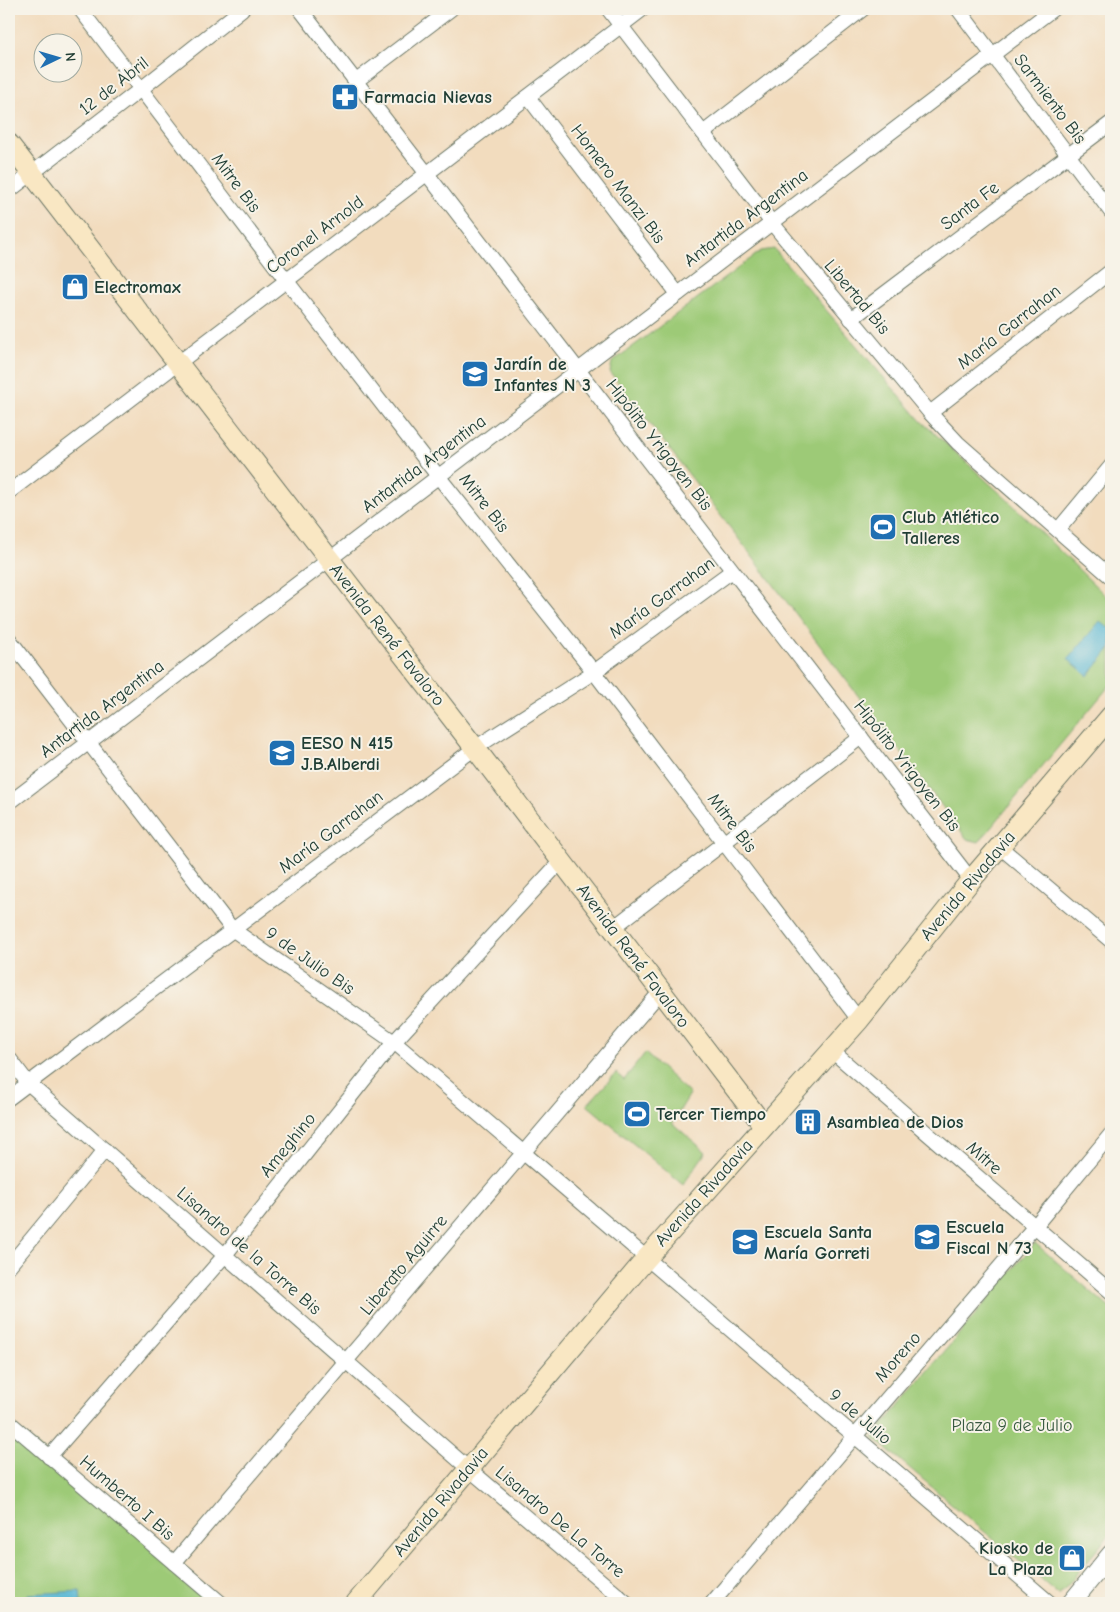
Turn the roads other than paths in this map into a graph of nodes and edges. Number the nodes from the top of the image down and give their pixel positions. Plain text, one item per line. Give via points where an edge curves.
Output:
1 (80, 9) edge
2 (242, 9) edge
3 (300, 9) edge
4 (451, 9) edge
5 (608, 9) edge
6 (643, 9) edge
7 (863, 9) edge
8 (958, 9) edge
9 (1053, 9) edge
10 (621, 26) junction
11 (992, 55) junction
12 (355, 82) junction
13 (141, 89) junction
14 (528, 97) junction
15 (1111, 123) edge
16 (703, 133) junction
17 (9, 144) edge
18 (1069, 156) junction
19 (32, 174) junction
20 (426, 174) junction
21 (9, 191) edge
22 (1111, 212) edge
23 (772, 223) junction
24 (1111, 271) edge
25 (286, 280) junction
26 (678, 294) junction
27 (851, 319) junction
28 (177, 363) junction
29 (578, 370) junction
30 (930, 413) junction
31 (1111, 466) edge
32 (438, 476) junction
33 (9, 492) edge
34 (1058, 530) junction
35 (328, 560) junction
36 (732, 571) junction
37 (1111, 577) edge
38 (9, 639) edge
39 (594, 672) junction
40 (1111, 716) edge
41 (861, 737) junction
42 (88, 742) junction
43 (475, 748) junction
44 (9, 803) edge
45 (724, 843) junction
46 (1000, 848) junction
47 (561, 861) junction
48 (971, 880) junction
49 (613, 928) junction
50 (232, 929) junction
51 (1111, 941) edge
52 (661, 991) junction
53 (859, 1020) junction
54 (394, 1042) junction
55 (832, 1051) junction
56 (9, 1058) edge
57 (28, 1083) junction
58 (9, 1098) edge
59 (764, 1126) junction
60 (1111, 1134) edge
61 (105, 1150) junction
62 (524, 1153) junction
63 (1035, 1226) junction
64 (225, 1255) junction
65 (646, 1259) junction
66 (9, 1266) edge
67 (1111, 1292) edge
68 (346, 1362) junction
69 (9, 1422) edge
70 (854, 1437) junction
71 (50, 1457) junction
72 (469, 1469) junction
73 (1111, 1554) edge
74 (174, 1563) junction
75 (221, 1603) edge
76 (356, 1603) edge
77 (627, 1603) edge
78 (712, 1603) edge
79 (1050, 1603) edge
80 (1071, 1603) edge

1 - 13 street, Mitre Bis
2 - 13 street, 12 de Abril
3 - 12 street, Hipólito Yrigoyen Bis
4 - 12 street
5 - 10 street, Libertad Bis
6 - 10 street, Coronel Arnold
7 - 16 street
8 - 11 street, Sarmiento Bis
9 - 11 street, Antartida Argentina
10 - 14 street, Coronel Arnold
10 - 16 street, Libertad Bis
11 - 18 street, Sarmiento Bis
11 - 23 street, Antartida Argentina
12 - 20 street, Hipólito Yrigoyen Bis
13 - 19 street, 12 de Abril
13 - 25 street, Mitre Bis
14 - 20 street, Coronel Arnold
14 - 26 street, Homero Manzi Bis
15 - 18 street, Santa Fe
16 - 23 street, Libertad Bis
17 - 19 main road, Avenida René Favaloro
18 - 22 street, Sarmiento Bis
18 - 27 street, Santa Fe
19 - 21 street, 12 de Abril
19 - 28 main road, Avenida René Favaloro
20 - 25 street, Coronel Arnold
20 - 29 street, Hipólito Yrigoyen Bis
23 - 26 street, Antartida Argentina
23 - 27 street, Libertad Bis
24 - 30 street, María Garrahan
25 - 28 street, Coronel Arnold
25 - 32 street, Mitre Bis
26 - 29 street, Antartida Argentina
27 - 30 street, Libertad Bis
28 - 33 street, Coronel Arnold
28 - 35 main road, Avenida René Favaloro
29 - 32 street, Antartida Argentina
29 - 36 street, Hipólito Yrigoyen Bis
30 - 34 street, Libertad Bis via 958,443
31 - 34 street
32 - 35 street, Antartida Argentina
32 - 39 street, Mitre Bis
34 - 37 street, Libertad Bis
35 - 42 street, Antartida Argentina
35 - 43 main road, Avenida René Favaloro
36 - 39 street, María Garrahan
36 - 41 street, Hipólito Yrigoyen Bis
38 - 42 street, 9 de Julio Bis
39 - 43 street, María Garrahan
39 - 45 street, Mitre Bis
40 - 46 main road, Avenida Rivadavia
41 - 45 street
41 - 48 street, Hipólito Yrigoyen Bis
42 - 44 street, Antartida Argentina
42 - 50 street, 9 de Julio Bis
43 - 47 main road, Avenida René Favaloro
43 - 50 street, María Garrahan
45 - 49 street
45 - 53 street, Mitre Bis
46 - 48 main road, Avenida Rivadavia
46 - 51 street
47 - 49 main road, Avenida René Favaloro
47 - 54 street, Ameghino
48 - 53 main road, Avenida Rivadavia
49 - 52 main road, Avenida René Favaloro
50 - 54 street, 9 de Julio Bis
50 - 57 street, María Garrahan
52 - 59 main road, Avenida René Favaloro
52 - 62 street, Liberato Aguirre
53 - 55 main road, Avenida Rivadavia
54 - 62 street, 9 de Julio Bis
54 - 64 street, Ameghino
55 - 59 main road, Avenida Rivadavia
55 - 63 street, Mitre
56 - 57 street, Lisandro de la Torre Bis
57 - 58 street, María Garrahan
57 - 61 street, Lisandro de la Torre Bis
59 - 65 main road, Avenida Rivadavia
60 - 63 street, Moreno
61 - 64 street, Lisandro de la Torre Bis
61 - 66 street
62 - 65 street, 9 de Julio Bis
62 - 68 street, Liberato Aguirre
63 - 67 street, Mitre
63 - 70 street, Moreno
64 - 68 street, Lisandro de la Torre Bis
64 - 71 street, Ameghino
65 - 70 street, 9 de Julio
65 - 72 main road, Avenida Rivadavia
68 - 72 street, Lisandro de la Torre Bis
68 - 74 street, Liberato Aguirre
69 - 71 street, Humberto I Bis
70 - 78 street, Moreno
70 - 79 street, 9 de Julio
71 - 74 street, Humberto I Bis
72 - 76 main road, Avenida Rivadavia
72 - 77 street, Lisandro De La Torre
73 - 80 street
74 - 75 street, Humberto I Bis

